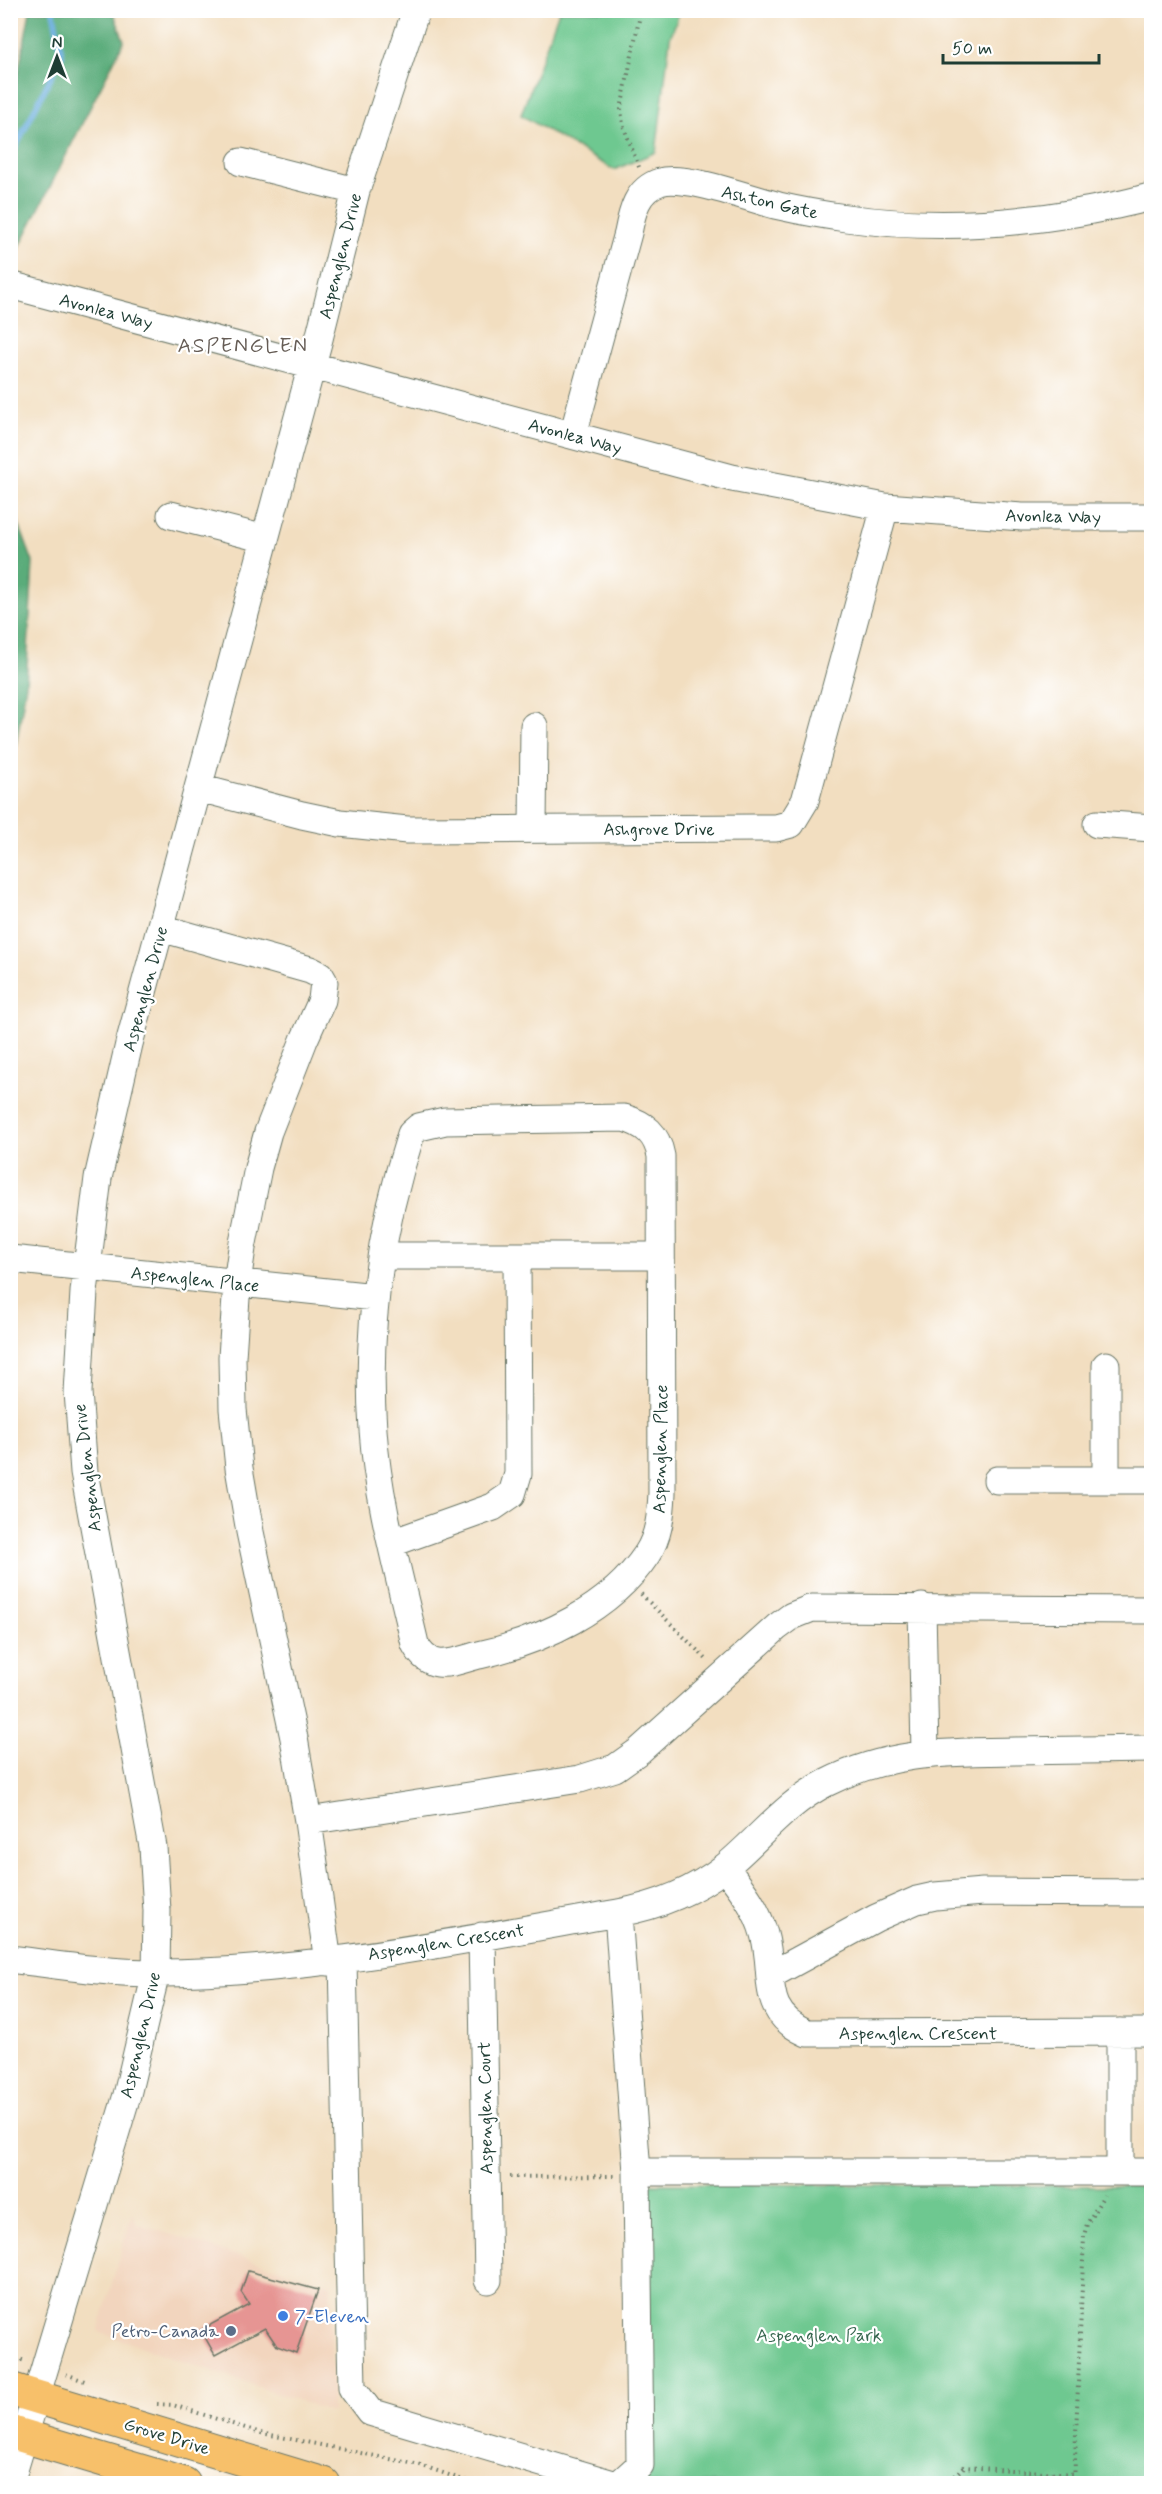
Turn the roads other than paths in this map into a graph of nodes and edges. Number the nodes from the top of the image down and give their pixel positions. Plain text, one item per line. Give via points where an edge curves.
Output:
1 (416, 10) edge
2 (241, 162) dead end
3 (356, 191) junction
4 (1152, 196) edge
5 (10, 285) edge
6 (311, 367) junction
7 (573, 435) junction
8 (885, 507) junction
9 (171, 515) dead end
10 (1152, 517) edge
11 (265, 539) junction
12 (534, 726) dead end
13 (199, 788) junction
14 (1096, 824) dead end
15 (1152, 828) edge
16 (532, 829) junction
17 (161, 928) junction
18 (382, 1256) junction
19 (517, 1256) junction
20 (661, 1256) junction
21 (10, 1258) edge
22 (87, 1268) junction
23 (237, 1283) junction
24 (375, 1297) junction
25 (1106, 1365) dead end
26 (997, 1480) dead end
27 (1106, 1480) junction
28 (1152, 1480) edge
29 (392, 1543) junction
30 (922, 1607) junction
31 (1152, 1610) edge
32 (1152, 1749) edge
33 (925, 1753) junction
34 (308, 1821) junction
35 (724, 1867) junction
36 (1152, 1893) edge
37 (618, 1913) junction
38 (482, 1936) junction
39 (10, 1959) edge
40 (335, 1961) junction
41 (156, 1973) junction
42 (771, 1975) junction
43 (1120, 2032) junction
44 (1152, 2032) edge
45 (637, 2172) junction
46 (1114, 2172) junction
47 (1152, 2172) edge
48 (488, 2280) dead end
49 (32, 2384) edge
50 (18, 2434) edge
51 (10, 2483) edge
52 (184, 2484) edge
53 (324, 2484) edge
54 (613, 2484) edge
55 (618, 2484) edge

1 - 3 street, Aspenglen Drive
2 - 3 street
3 - 6 street, Aspenglen Drive
4 - 7 street, Ashton Gate via 1053,217 966,225 907,224 846,218 781,206 687,181 661,181 648,188 633,206
5 - 6 street, Avonlea Way
6 - 7 street, Avonlea Way
6 - 11 street, Aspenglen Drive
7 - 8 street, Avonlea Way via 732,478
8 - 10 street, Avonlea Way via 1022,517
8 - 16 street, Ashgrove Drive via 806,801 791,824 776,828
9 - 11 street
11 - 13 street, Aspenglen Drive
12 - 16 street
13 - 16 street, Ashgrove Drive via 302,815 374,827
13 - 17 street, Aspenglen Drive
14 - 15 street
17 - 22 street, Aspenglen Drive via 98,1178
17 - 23 street via 310,970 324,982 322,1000 282,1093 258,1168
18 - 19 street
18 - 20 street, Aspenglen Place via 404,1155 411,1134 419,1127 445,1120 624,1118 646,1127 659,1147
18 - 24 street, Aspenglen Place
19 - 20 street
19 - 29 street via 518,1474 512,1494 493,1507
20 - 29 street, Aspenglen Place via 662,1493 656,1535 639,1566 591,1608 550,1633 503,1650 438,1663 429,1662 415,1644
21 - 22 street, Aspenglen Place
22 - 23 street, Aspenglen Place
22 - 41 street, Aspenglen Drive via 78,1392 84,1472 153,1847
23 - 24 street, Aspenglen Place
23 - 34 street via 232,1357 239,1468
24 - 29 street, Aspenglen Place via 373,1431
25 - 27 street
26 - 27 street
27 - 28 street
30 - 31 street
30 - 33 street
30 - 34 street via 801,1611 777,1627 639,1750 615,1768 599,1774
32 - 33 street, Aspenglen Crescent
33 - 35 street, Aspenglen Crescent via 874,1762 818,1787 786,1810
34 - 40 street
35 - 37 street, Aspenglen Crescent via 683,1893
35 - 42 street, Aspenglen Crescent via 757,1916
36 - 42 street via 983,1892 935,1896 876,1918
37 - 38 street, Aspenglen Crescent
37 - 45 street
38 - 40 street, Aspenglen Crescent
38 - 48 street, Aspenglen Court
39 - 41 street, Aspenglen Crescent
40 - 41 street, Aspenglen Crescent
40 - 54 street via 352,2388 370,2412
41 - 49 street, Aspenglen Drive via 127,2095
42 - 43 street, Aspenglen Crescent via 776,2008 784,2019 807,2033
43 - 44 street, Aspenglen Crescent
43 - 46 street
45 - 46 street
45 - 55 street via 640,2465
46 - 47 street
49 - 50 street, Aspenglen Drive
49 - 53 main road, Grove Drive
50 - 51 street, Aspenglen Drive
50 - 52 main road

